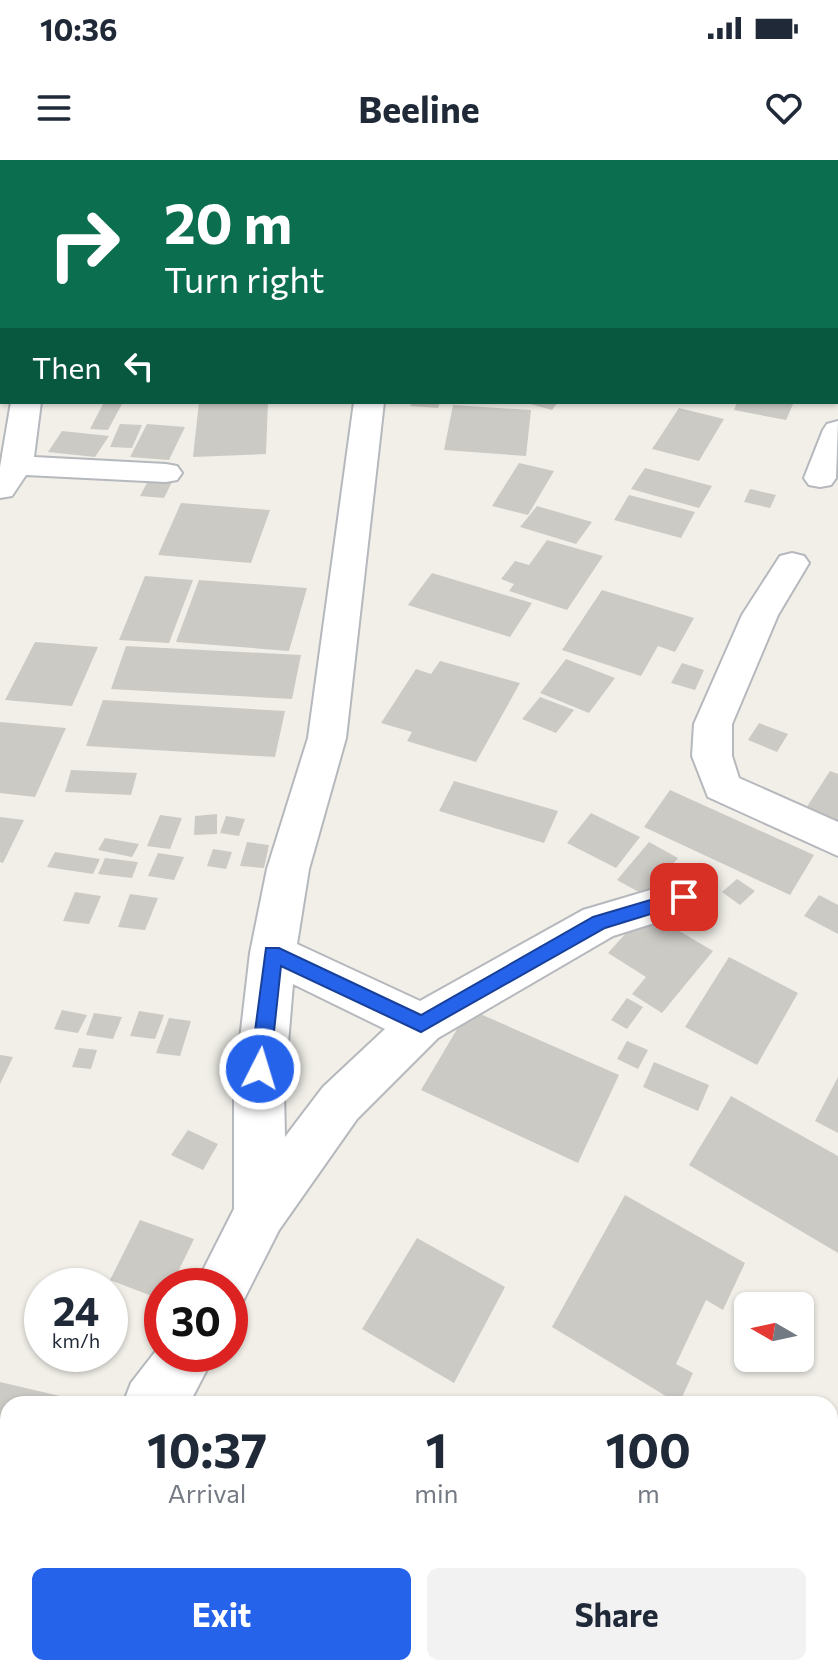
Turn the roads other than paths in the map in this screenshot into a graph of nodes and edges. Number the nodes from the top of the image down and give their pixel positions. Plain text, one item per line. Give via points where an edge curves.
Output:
1 (26, 404) edge
2 (369, 404) edge
3 (838, 430) edge
4 (166, 473) dead end
5 (8, 478) edge
6 (820, 478) dead end
7 (792, 563) dead end
8 (838, 840) edge
9 (684, 897) dead end
10 (273, 953) junction
11 (421, 1024) junction
12 (260, 1212) junction
13 (231, 1268) edge
14 (178, 1372) edge
15 (159, 1396) edge

1 - 5 street
2 - 10 street via 327,738 288,869
3 - 6 street
4 - 5 street
7 - 8 street via 736,666 713,724 712,756 722,787
9 - 11 street via 599,923
10 - 11 street
10 - 12 street via 259,1091
11 - 12 street via 340,1103
12 - 13 street
14 - 15 street

